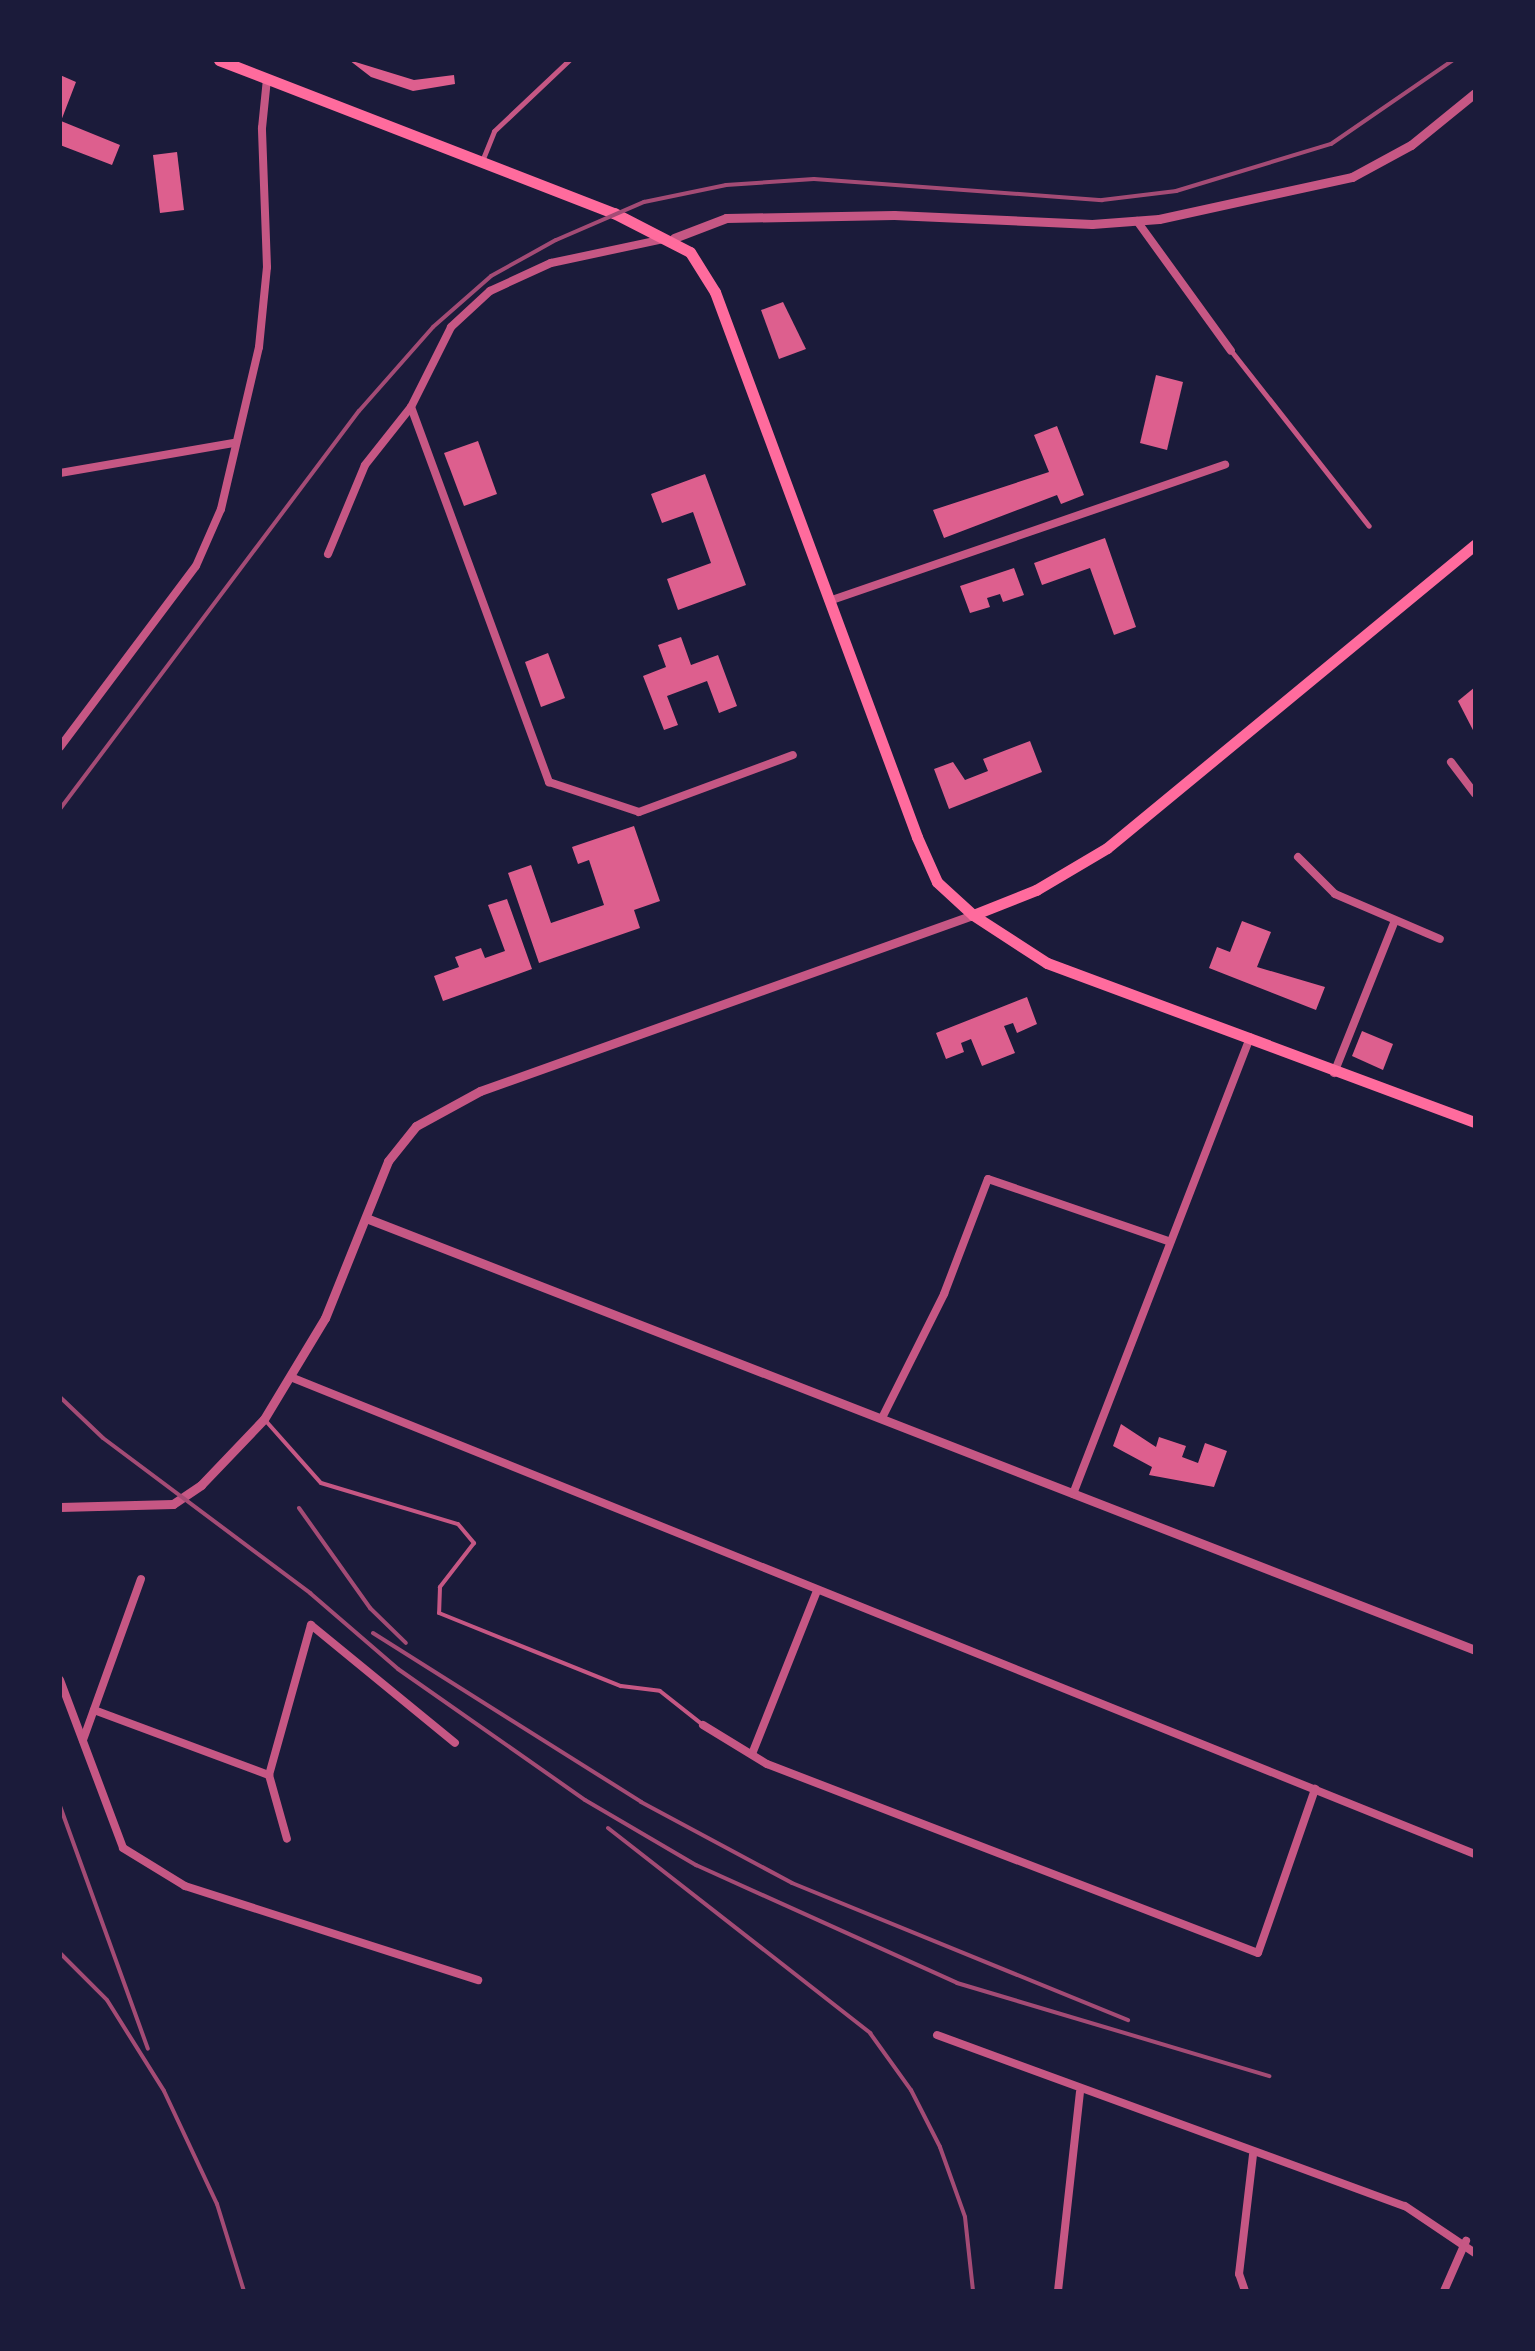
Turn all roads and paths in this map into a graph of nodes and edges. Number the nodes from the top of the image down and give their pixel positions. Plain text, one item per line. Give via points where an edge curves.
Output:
1 (219, 60) edge
2 (570, 60) edge
3 (268, 79) junction
4 (1475, 93) edge
5 (482, 161) junction
6 (1138, 221) junction
7 (674, 238) junction
8 (1230, 350) joint
9 (411, 407) junction
10 (233, 444) junction
11 (1225, 465) dead end
12 (60, 474) edge
13 (1370, 526) dead end
14 (1475, 545) edge
15 (328, 554) dead end
16 (830, 601) junction
17 (60, 747) edge
18 (793, 755) dead end
19 (1451, 762) dead end
20 (1475, 794) edge
21 (1298, 858) dead end
22 (973, 916) junction
23 (1394, 923) junction
24 (1440, 939) dead end
25 (1250, 1038) junction
26 (1334, 1073) junction
27 (1475, 1122) edge
28 (366, 1218) junction
29 (1168, 1241) junction
30 (292, 1378) junction
31 (882, 1418) junction
32 (264, 1419) junction
33 (1073, 1494) junction
34 (60, 1507) edge
35 (141, 1579) dead end
36 (817, 1591) junction
37 (1475, 1650) edge
38 (60, 1680) edge
39 (94, 1710) junction
40 (703, 1725) joint
41 (83, 1740) junction
42 (455, 1742) dead end
43 (752, 1754) junction
44 (269, 1775) junction
45 (1315, 1788) junction
46 (287, 1839) dead end
47 (1475, 1854) edge
48 (478, 1980) dead end
49 (937, 2036) dead end
50 (1080, 2092) junction
51 (1253, 2155) junction
52 (1466, 2241) junction
53 (1475, 2252) edge
54 (1058, 2291) edge
55 (1246, 2291) edge
56 (1444, 2291) edge

1 - 3 main road
2 - 5 street via 494,131
3 - 5 main road
3 - 10 street via 264,298
4 - 6 street via 1411,144 1352,177
5 - 7 main road
6 - 7 street via 770,216 726,218
6 - 8 street
7 - 9 street via 550,263 490,291 451,328
7 - 16 main road via 715,292
8 - 13 street
9 - 15 street via 366,465
9 - 18 street via 550,782 639,812
10 - 12 street
10 - 17 street via 222,509 196,566
11 - 16 street
14 - 22 main road via 1107,848 1036,890
16 - 22 main road via 937,882
19 - 20 street
21 - 23 street via 1335,894
22 - 25 main road via 1047,962
22 - 28 street via 480,1090 416,1126 388,1162
23 - 24 street
23 - 26 street
25 - 26 main road
25 - 29 street
26 - 27 main road
28 - 30 street
28 - 31 street
29 - 31 street via 988,1179 944,1294
29 - 33 street
30 - 32 street
30 - 36 street
31 - 33 street
32 - 34 street via 201,1485 173,1504
32 - 40 lane via 321,1484 458,1524 474,1543 440,1587 439,1613 622,1686 660,1692
33 - 37 street
35 - 39 street
36 - 43 street
36 - 45 street
38 - 41 street
39 - 41 street
39 - 44 street
40 - 43 street
41 - 48 street via 124,1848 185,1886
42 - 44 street via 311,1625
43 - 45 street via 1258,1953 1309,1821
44 - 46 street
45 - 47 street
49 - 50 street
50 - 51 street
50 - 54 street
51 - 52 street via 1406,2206
51 - 55 street via 1239,2274
52 - 53 street
52 - 56 street

